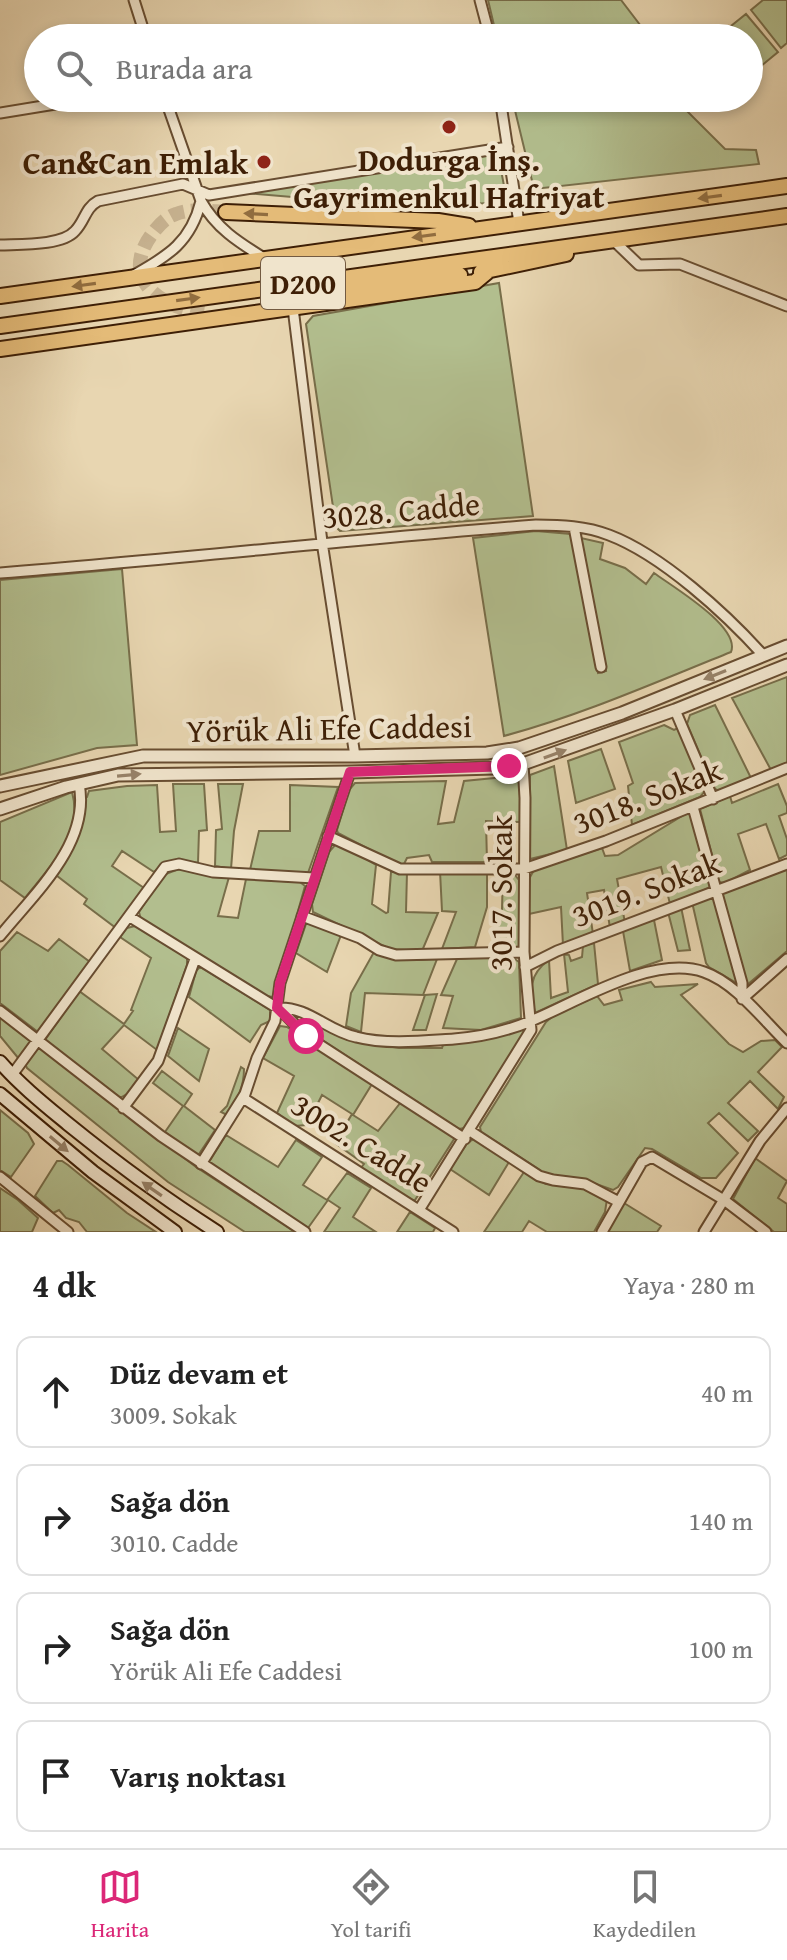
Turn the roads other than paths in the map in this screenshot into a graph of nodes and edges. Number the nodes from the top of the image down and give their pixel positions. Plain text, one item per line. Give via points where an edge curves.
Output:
1 (480, 0) edge
2 (138, 1) edge
3 (143, 24) edge
4 (486, 24) edge
5 (24, 109) edge
6 (170, 112) edge
7 (502, 112) edge
8 (0, 113) edge
9 (508, 147) junction
10 (787, 186) edge
11 (200, 196) junction
12 (226, 212) tunnel mouth
13 (787, 216) edge
14 (519, 223) junction
15 (485, 228) junction
16 (609, 240) junction
17 (0, 245) edge
18 (264, 258) junction
19 (487, 272) junction
20 (127, 278) junction
21 (0, 296) edge
22 (787, 306) edge
23 (293, 308) junction
24 (204, 313) tunnel mouth
25 (0, 326) edge
26 (0, 349) edge
27 (574, 527) junction
28 (322, 542) junction
29 (0, 573) edge
30 (787, 646) edge
31 (763, 655) junction
32 (787, 665) edge
33 (601, 667) dead end
34 (675, 710) junction
35 (519, 748) junction
36 (355, 756) junction
37 (523, 764) junction
38 (787, 768) edge
39 (350, 772) junction
40 (79, 784) junction
41 (0, 786) edge
42 (713, 799) junction
43 (693, 807) junction
44 (0, 809) edge
45 (328, 836) junction
46 (787, 864) edge
47 (524, 869) junction
48 (314, 878) junction
49 (717, 890) junction
50 (302, 916) junction
51 (130, 917) junction
52 (0, 936) edge
53 (524, 952) junction
54 (195, 959) junction
55 (787, 959) edge
56 (525, 967) junction
57 (742, 999) junction
58 (277, 1008) junction
59 (0, 1011) edge
60 (531, 1021) junction
61 (38, 1041) junction
62 (787, 1043) edge
63 (0, 1062) edge
64 (12, 1075) junction
65 (0, 1094) edge
66 (243, 1098) junction
67 (123, 1108) junction
68 (787, 1108) edge
69 (467, 1135) junction
70 (201, 1164) junction
71 (0, 1177) edge
72 (724, 1200) junction
73 (619, 1202) junction
74 (419, 1210) junction
75 (169, 1230) edge
76 (68, 1232) edge
77 (217, 1232) edge
78 (305, 1232) edge
79 (453, 1232) edge
80 (602, 1232) edge
81 (704, 1232) edge
82 (766, 1232) edge

1 - 4 street
2 - 3 street
5 - 8 street
6 - 11 street
7 - 9 street
9 - 11 street
9 - 14 street
10 -> 14 highway, D200
11 - 17 street via 183,184 98,201 72,235 46,243
11 - 18 street via 221,229
11 - 20 street via 198,215 176,248
15 -> 12 highway via 438,221
13 - 16 highway, D200
14 - 15 highway, D200
15 -> 18 highway, D200
16 - 19 highway
16 - 22 street via 639,265 680,264
25 -> 16 highway, D200
18 - 20 highway, D200
19 - 23 highway via 475,282
19 - 24 highway
20 -> 21 highway, D200
23 - 26 highway
23 - 28 street
27 - 28 street, 3028. Cadde via 536,525
27 - 31 street, 3028. Cadde via 608,535 654,561 722,614
27 - 33 street
28 - 29 street, 3028. Cadde
28 - 36 street
30 - 31 street, Yörük Ali Efe Caddesi
31 -> 35 street, Yörük Ali Efe Caddesi
32 - 34 street, Yörük Ali Efe Caddesi
37 -> 34 street, Yörük Ali Efe Caddesi
34 - 42 street
35 - 36 street, Yörük Ali Efe Caddesi
35 - 37 street
36 - 41 street, Yörük Ali Efe Caddesi via 143,756
37 - 39 street, Yörük Ali Efe Caddesi
37 - 47 street, 3017. Sokak
38 - 42 street, 3018. Sokak
40 -> 39 street, Yörük Ali Efe Caddesi via 139,774
39 - 45 street
40 - 44 street, Yörük Ali Efe Caddesi
40 - 52 street via 81,808 73,837
42 - 43 street, 3018. Sokak
43 - 47 street, 3018. Sokak
43 - 49 street
45 - 47 street via 400,869
45 - 48 street
46 - 49 street, 3019. Sokak
47 - 53 street, 3017. Sokak
48 - 50 street
48 - 51 street via 172,864 160,872
49 - 56 street, 3019. Sokak
49 - 57 street
50 - 53 street via 405,957
50 - 58 street
51 - 54 street
51 - 61 street
53 - 56 street, 3017. Sokak
54 - 58 street
54 - 67 street via 158,1061
55 - 57 street
56 - 60 street, 3017. Sokak
57 - 60 street via 705,972 667,968 603,988
57 - 62 street
58 - 60 street via 300,1010 353,1037 394,1041 457,1039
58 - 66 street
58 - 69 street via 306,1036
59 - 61 street
60 - 69 street via 528,1038
61 - 64 street
61 - 67 street
63 - 64 main road
77 -> 64 main road via 132,1174
65 -> 75 main road
66 - 70 street
66 - 74 street, 3002. Cadde
67 - 70 street
68 - 72 street
69 - 73 street via 539,1176 585,1184
69 - 74 street
70 - 78 street
71 - 76 street
72 - 73 street via 649,1157
72 - 81 street
72 - 82 street
73 - 80 street
74 - 79 street, 3002. Cadde

